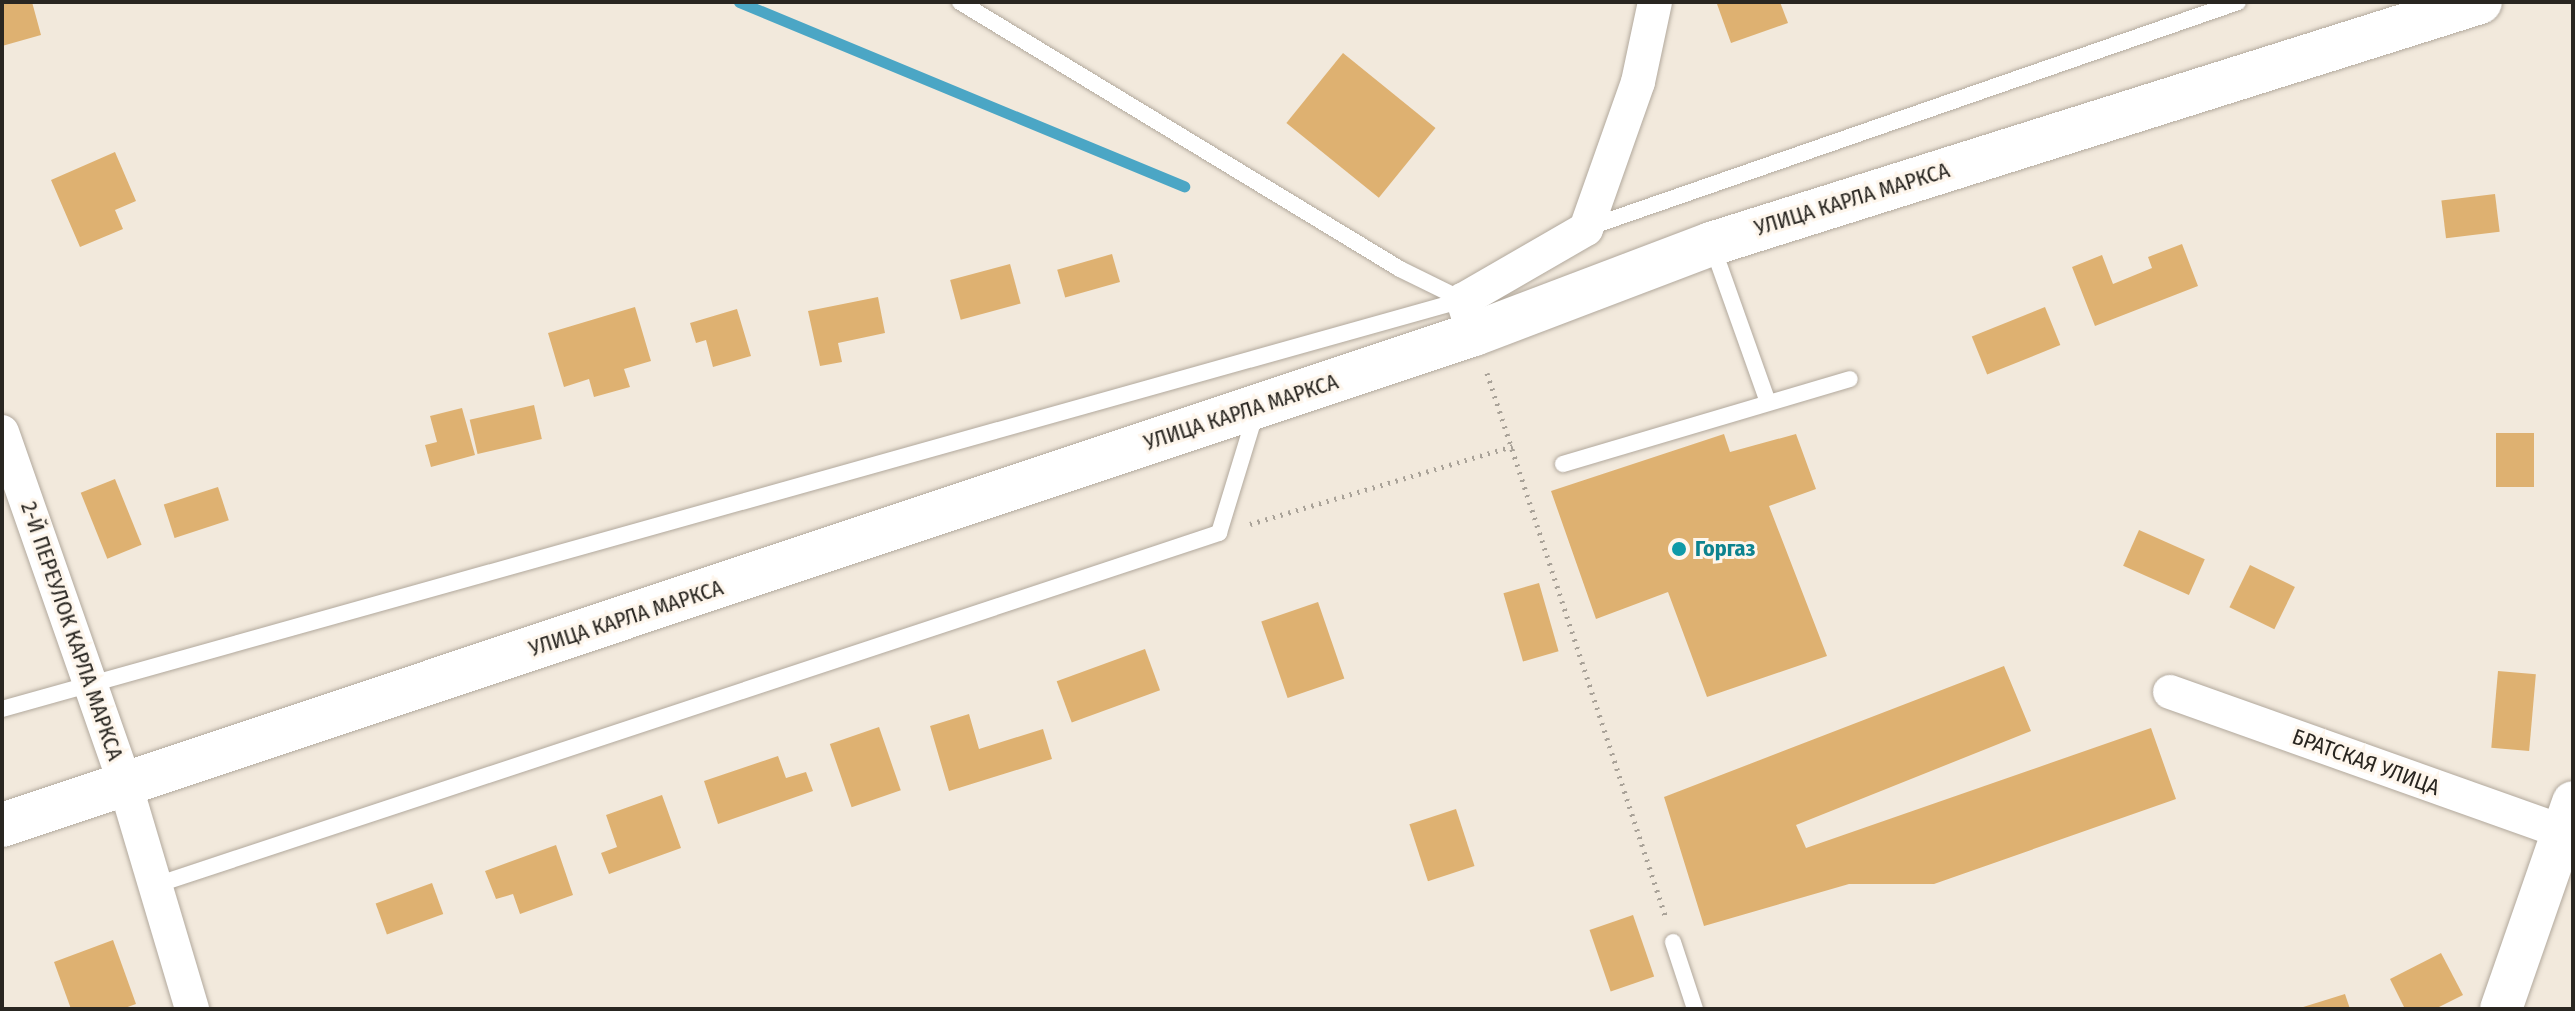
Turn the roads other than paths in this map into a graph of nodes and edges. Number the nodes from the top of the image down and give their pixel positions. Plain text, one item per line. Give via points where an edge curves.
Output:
1 (960, 2) edge
2 (1655, 2) edge
3 (2238, 2) edge
4 (2480, 2) edge
5 (1586, 229) junction
6 (1711, 244) junction
7 (1468, 317) junction
8 (1850, 379) dead end
9 (1768, 402) junction
10 (1257, 407) junction
11 (2, 432) edge
12 (1563, 464) dead end
13 (92, 686) junction
14 (2170, 692) dead end
15 (2, 709) edge
16 (125, 784) junction
17 (2568, 817) edge
18 (2, 825) edge
19 (156, 885) junction
20 (1673, 942) road end
21 (192, 1009) edge
22 (1695, 1009) edge
23 (2501, 1009) edge

1 - 7 lane
2 - 5 street via 1638,82
3 - 5 lane
4 - 6 main road, УЛИЦА КАРЛА МАРКСА
5 - 7 street
6 - 7 main road, УЛИЦА КАРЛА МАРКСА
6 - 9 lane
7 - 10 main road, УЛИЦА КАРЛА МАРКСА
7 - 13 lane
8 - 9 lane
9 - 12 lane
10 - 16 main road, УЛИЦА КАРЛА МАРКСА
10 - 19 lane via 1219,533
11 - 13 street, 2-Й ПЕРЕУЛОК КАРЛА МАРКСА
13 - 15 lane
13 - 16 street, 2-Й ПЕРЕУЛОК КАРЛА МАРКСА
14 - 17 street, БРАТСКАЯ УЛИЦА
16 - 18 main road, УЛИЦА КАРЛА МАРКСА
16 - 19 street, 2-Й ПЕРЕУЛОК КАРЛА МАРКСА
17 - 23 street, БРАТСКАЯ УЛИЦА
19 - 21 street, 2-Й ПЕРЕУЛОК КАРЛА МАРКСА
20 - 22 lane

